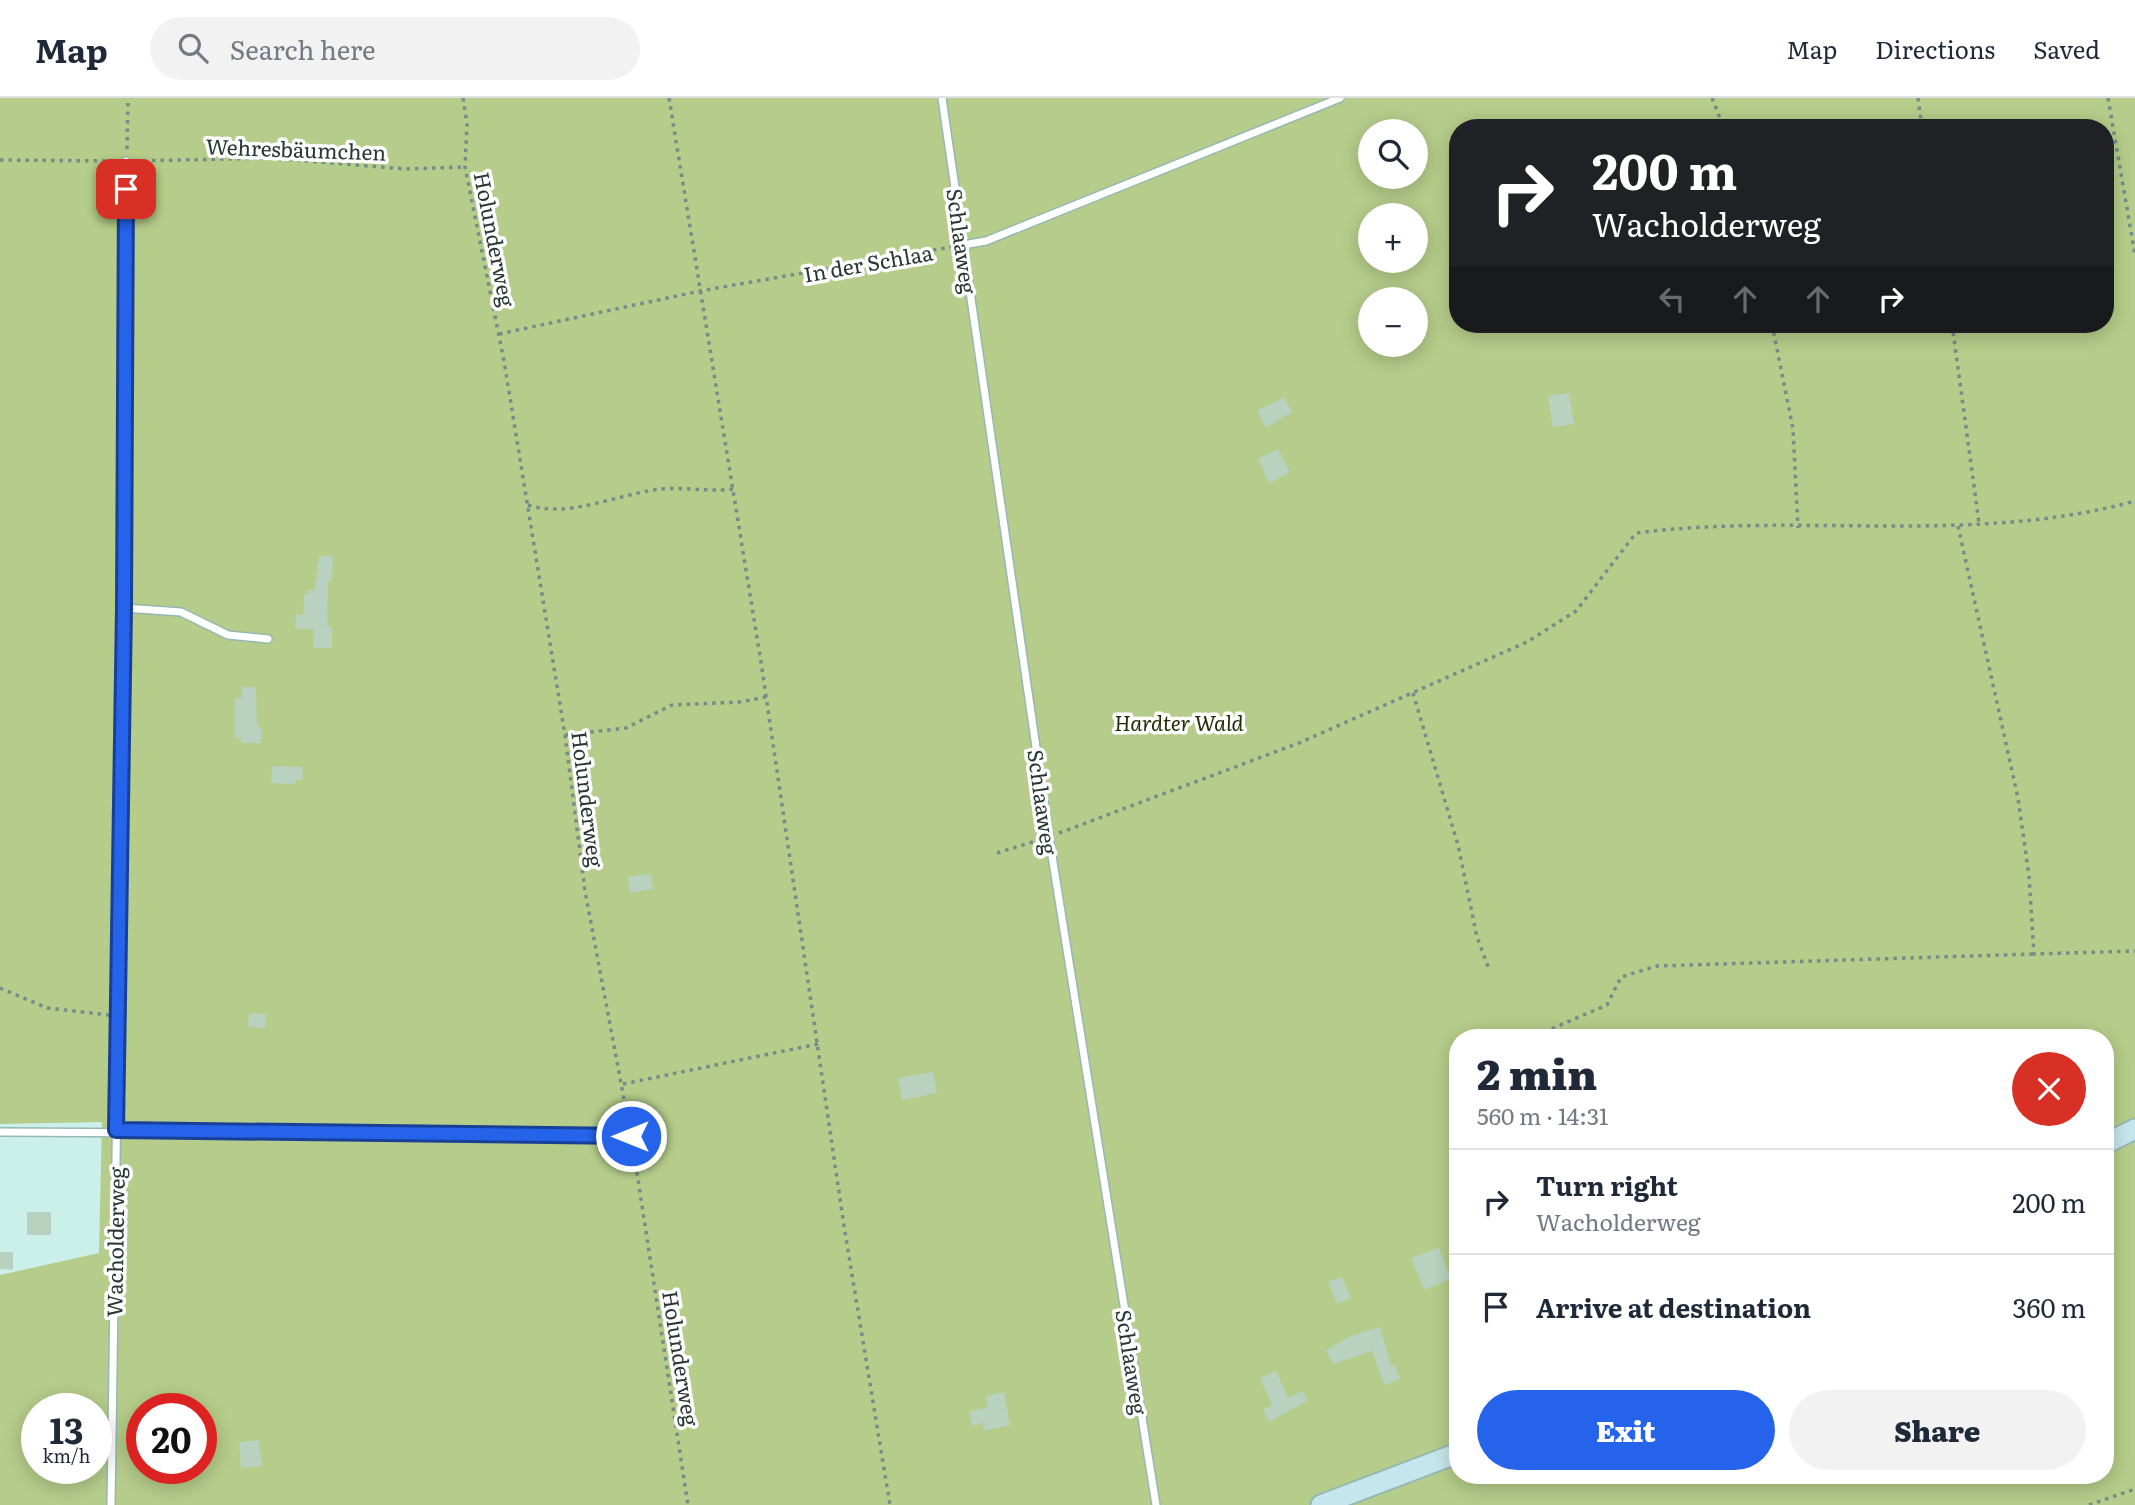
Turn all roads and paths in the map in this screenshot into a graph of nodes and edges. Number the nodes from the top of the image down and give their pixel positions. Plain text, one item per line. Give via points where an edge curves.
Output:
1 (128, 98) edge
2 (463, 98) edge
3 (669, 98) edge
4 (942, 98) edge
5 (1340, 98) edge
6 (1712, 98) edge
7 (1918, 98) edge
8 (2108, 98) edge
9 (1720, 119) edge
10 (1921, 119) edge
11 (2112, 119) edge
12 (2114, 133) edge
13 (0, 160) edge
14 (126, 161) junction
15 (465, 167) junction
16 (963, 245) junction
17 (2135, 255) edge
18 (700, 291) junction
19 (1774, 333) edge
20 (1953, 333) edge
21 (499, 334) junction
22 (733, 489) junction
23 (2135, 501) edge
24 (528, 505) junction
25 (1979, 523) junction
26 (1958, 526) junction
27 (1798, 528) junction
28 (124, 608) junction
29 (268, 639) dead end
30 (1413, 693) junction
31 (767, 697) junction
32 (565, 735) junction
33 (1049, 837) junction
34 (997, 853) dead end
35 (2135, 951) edge
36 (2034, 954) junction
37 (1489, 969) dead end
38 (0, 988) edge
39 (117, 1015) junction
40 (1551, 1029) edge
41 (818, 1044) junction
42 (623, 1084) junction
43 (2135, 1129) edge
44 (116, 1130) junction
45 (0, 1132) edge
46 (631, 1136) junction
47 (2114, 1140) edge
48 (1449, 1456) edge
49 (2135, 1489) edge
50 (111, 1505) edge
51 (688, 1505) edge
52 (890, 1505) edge
53 (1156, 1505) edge
54 (1321, 1505) edge
55 (2089, 1505) edge

1 - 14 path
2 - 15 path, Holunderweg
3 - 18 path
4 - 16 lane, Schlaaweg
5 - 16 lane, In der Schlaa via 986,241
6 - 9 path
7 - 10 path
8 - 11 path
12 - 17 path
13 - 14 path, Wehresbäumchen
14 - 15 path, Wehresbäumchen via 270,158 406,169
14 - 28 lane, Wacholderweg
15 - 21 path, Holunderweg
16 - 18 path, In der Schlaa
16 - 33 lane, Schlaaweg
18 - 21 path, In der Schlaa
18 - 22 path
19 - 27 path via 1793,429
20 - 25 path
21 - 24 path, Holunderweg
22 - 24 path via 652,490 585,506 539,509
22 - 31 path
23 - 25 path via 2021,522
24 - 32 path, Holunderweg
25 - 26 path
26 - 27 path
26 - 36 path via 2018,799
27 - 30 path via 1693,526 1636,533 1576,611 1527,642
28 - 29 lane via 181,612 228,635
28 - 39 lane, Wacholderweg
30 - 33 path via 1298,743
30 - 37 path
31 - 32 path via 672,705 626,728
31 - 41 path
32 - 42 path, Holunderweg via 585,891
33 - 34 path
33 - 53 lane, Schlaaweg
35 - 36 path
36 - 40 path via 1657,966 1621,977 1607,1005
38 - 39 path via 47,1008
39 - 44 lane, Wacholderweg
41 - 42 path
41 - 52 path
42 - 46 path, Holunderweg
43 - 47 main road
44 - 45 lane
44 - 46 lane
44 - 50 lane, Wacholderweg
46 - 51 path, Holunderweg
48 - 54 main road
49 - 55 path

